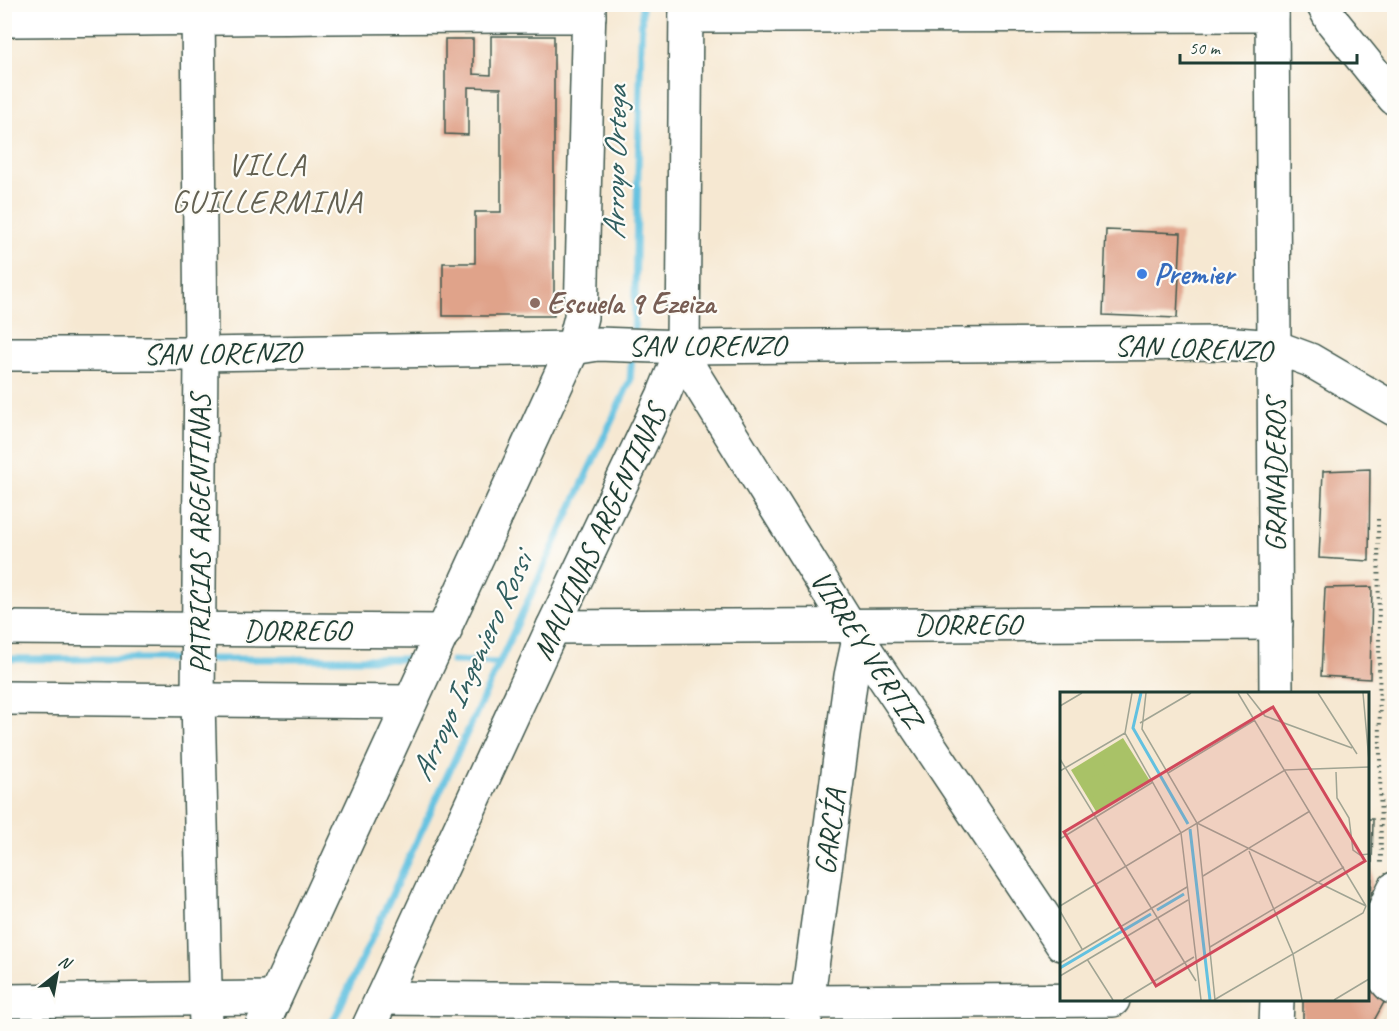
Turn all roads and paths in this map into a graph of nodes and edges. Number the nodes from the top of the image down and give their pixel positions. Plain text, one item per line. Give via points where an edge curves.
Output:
1 (1323, 4) edge
2 (589, 10) edge
3 (686, 10) edge
4 (1272, 10) edge
5 (198, 12) edge
6 (4, 20) edge
7 (1395, 98) edge
8 (586, 346) junction
9 (671, 346) junction
10 (1275, 347) junction
11 (4, 354) edge
12 (201, 354) junction
13 (1395, 409) edge
14 (1378, 519) dead end
15 (1276, 623) junction
16 (553, 627) junction
17 (4, 628) edge
18 (200, 629) junction
19 (445, 631) junction
20 (854, 632) junction
21 (1276, 692) edge
22 (4, 698) edge
23 (198, 701) junction
24 (410, 702) junction
25 (1388, 880) edge
26 (1060, 941) edge
27 (1395, 988) edge
28 (4, 1001) edge
29 (1077, 1001) edge
30 (1099, 1001) edge
31 (1277, 1001) edge
32 (205, 1012) edge
33 (268, 1012) edge
34 (375, 1012) edge
35 (805, 1014) edge
36 (1116, 1026) edge
37 (1276, 1026) edge

1 - 7 street via 1332,21
2 - 5 street via 381,15
2 - 8 street via 581,317
3 - 4 street
3 - 9 street, MALVINAS ARGENTINAS
4 - 10 street, GRANADEROS
5 - 6 street
5 - 12 street, PATRICIAS ARGENTINAS
8 - 9 street, SAN LORENZO
8 - 12 street, SAN LORENZO
8 - 19 street
9 - 10 street, SAN LORENZO via 1223,343
9 - 16 street, MALVINAS ARGENTINAS via 663,396
9 - 20 street, VIRREY VERTIZ via 692,372
10 - 13 street, SAN LORENZO via 1310,360
10 - 15 street, GRANADEROS
11 - 12 street, SAN LORENZO
12 - 18 street, PATRICIAS ARGENTINAS
14 - 25 path
15 - 20 street, DORREGO
15 - 21 street, GRANADEROS
16 - 20 street, DORREGO
16 - 34 street, MALVINAS ARGENTINAS
17 - 18 street, DORREGO
18 - 19 street, DORREGO
18 - 23 street, PATRICIAS ARGENTINAS
19 - 24 street
20 - 26 street, VIRREY VERTIZ
20 - 35 street, GARCÍA
22 - 23 street
23 - 24 street
23 - 32 street, PATRICIAS ARGENTINAS
24 - 33 street
25 - 27 street via 1372,944 1377,970
28 - 32 street
29 - 35 street
30 - 36 street
31 - 37 street
32 - 33 street
34 - 35 street

